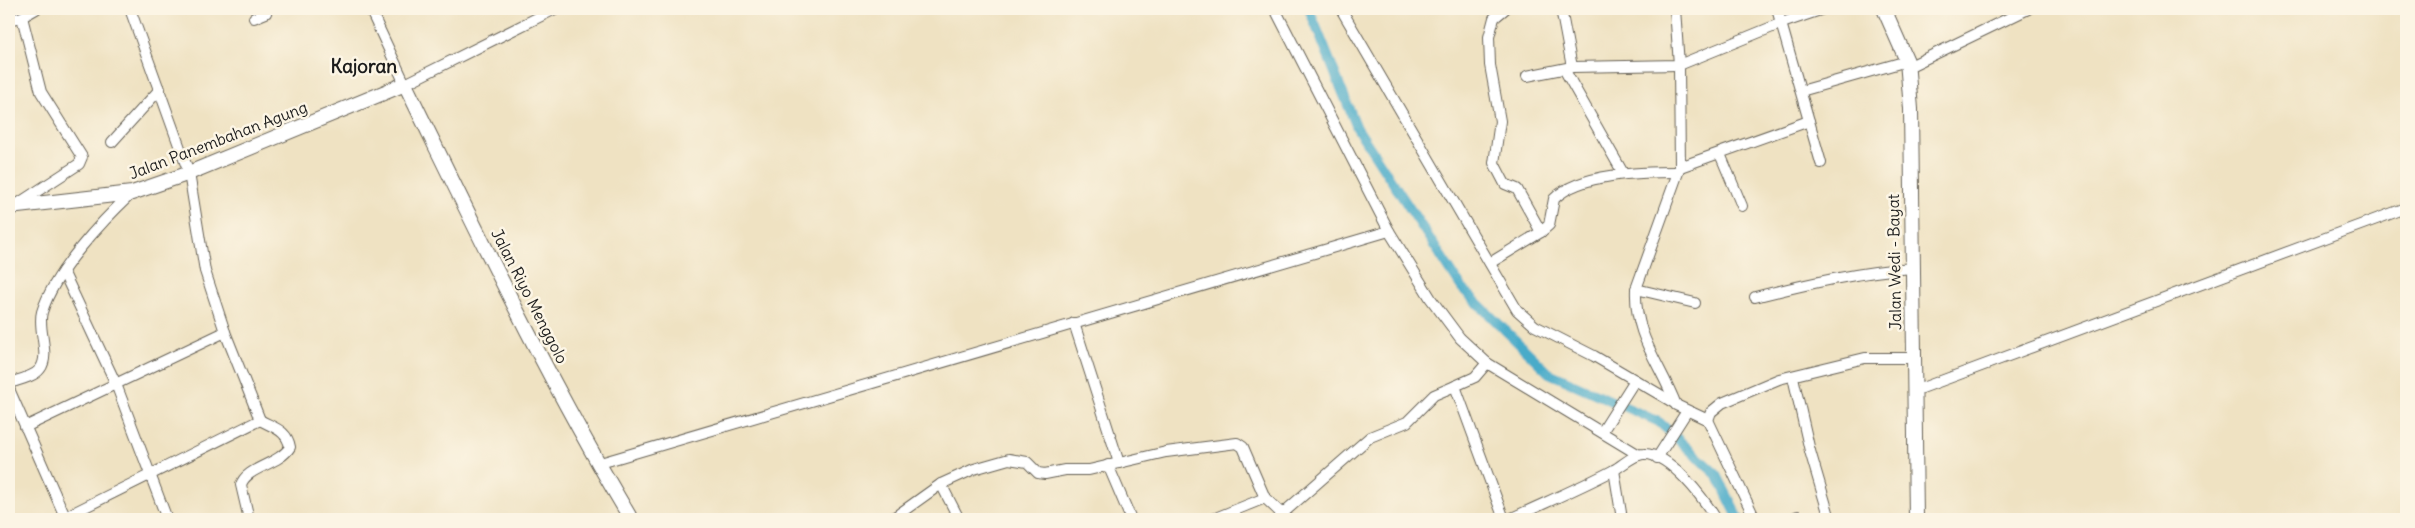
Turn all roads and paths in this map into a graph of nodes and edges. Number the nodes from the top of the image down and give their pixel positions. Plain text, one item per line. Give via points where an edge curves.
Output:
1 (36, 9) edge
2 (130, 9) edge
3 (267, 9) edge
4 (370, 9) edge
5 (555, 9) edge
6 (1275, 9) edge
7 (1342, 9) edge
8 (1505, 9) edge
9 (1560, 9) edge
10 (1675, 9) edge
11 (1777, 9) edge
12 (1822, 9) edge
13 (1884, 9) edge
14 (2028, 9) edge
15 (2017, 11) edge
16 (22, 17) junction
17 (254, 18) dead end
18 (9, 20) edge
19 (1782, 23) junction
20 (1907, 64) junction
21 (1679, 65) junction
22 (1568, 68) junction
23 (1527, 76) dead end
24 (404, 84) junction
25 (160, 89) junction
26 (1801, 91) junction
27 (1809, 121) junction
28 (112, 142) dead end
29 (1720, 154) junction
30 (1821, 163) dead end
31 (1679, 170) junction
32 (1623, 173) junction
33 (182, 175) junction
34 (132, 193) junction
35 (12, 206) edge
36 (1742, 206) dead end
37 (2406, 208) edge
38 (1389, 231) junction
39 (1541, 232) junction
40 (1490, 263) junction
41 (1912, 268) junction
42 (63, 271) junction
43 (1636, 289) junction
44 (1755, 297) dead end
45 (1695, 304) dead end
46 (1074, 323) junction
47 (225, 332) junction
48 (1913, 358) junction
49 (1487, 363) junction
50 (1793, 377) junction
51 (1634, 382) junction
52 (9, 383) edge
53 (116, 384) junction
54 (1455, 386) junction
55 (9, 389) edge
56 (1914, 391) junction
57 (1676, 404) junction
58 (1686, 413) junction
59 (260, 420) junction
60 (1708, 420) junction
61 (25, 427) junction
62 (1603, 430) junction
63 (1659, 454) junction
64 (1638, 455) junction
65 (1119, 463) junction
66 (597, 464) junction
67 (1108, 465) junction
68 (1614, 470) junction
69 (150, 476) junction
70 (941, 484) junction
71 (1265, 498) junction
72 (899, 517) edge
73 (64, 518) edge
74 (1282, 518) edge
75 (167, 519) edge
76 (249, 519) edge
77 (631, 519) edge
78 (959, 519) edge
79 (1130, 519) edge
80 (1213, 519) edge
81 (1504, 519) edge
82 (1510, 519) edge
83 (1622, 519) edge
84 (1716, 519) edge
85 (1755, 519) edge
86 (1830, 519) edge
87 (1916, 519) edge

1 - 16 street
2 - 25 street
3 - 17 street via 266,13
4 - 24 street
5 - 24 street
6 - 38 street
7 - 40 street
8 - 39 street via 1494,18 1489,37 1490,65 1500,121 1494,162 1505,184 1517,189
9 - 22 street
10 - 21 street
11 - 19 street
12 - 19 street
13 - 20 street, Jalan Wedi - Bayat
14 - 15 street
15 - 20 street
16 - 18 street
16 - 35 street via 42,92 82,157 79,164
19 - 21 street
19 - 26 street
20 - 26 street
20 - 41 street, Jalan Wedi - Bayat
21 - 22 street
21 - 31 street
22 - 23 street
22 - 32 street
24 - 33 street, Jalan Panembahan Agung
24 - 66 street, Jalan Riyo Menggolo via 522,322
25 - 28 street
25 - 33 street
26 - 27 street
27 - 29 street
27 - 30 street
29 - 31 street
29 - 36 street
31 - 32 street
31 - 43 street
32 - 39 street via 1591,181 1557,196 1551,207 1549,225
33 - 34 street, Jalan Panembahan Agung
33 - 47 street via 205,271
34 - 35 street, Jalan Panembahan Agung
34 - 42 street via 108,216
37 - 56 street
38 - 46 street
38 - 49 street via 1449,324
39 - 40 street
40 - 51 street via 1525,318
41 - 44 street via 1820,280
41 - 48 street, Jalan Wedi - Bayat
42 - 52 street via 42,312 43,364 35,374
42 - 53 street
43 - 45 street
43 - 57 street via 1638,322
46 - 65 street
46 - 66 street
47 - 53 street
47 - 59 street
48 - 50 street via 1865,358
48 - 56 street, Jalan Wedi - Bayat
49 - 54 street via 1475,377
49 - 62 street
50 - 60 street via 1766,383 1730,399 1712,412
50 - 86 street
51 - 57 street
51 - 62 street
53 - 61 street
53 - 69 street
54 - 74 street via 1434,395 1407,422 1370,437
54 - 81 street
55 - 61 street
56 - 87 street, Jalan Wedi - Bayat
57 - 58 street
58 - 60 street
58 - 63 street
59 - 69 street
59 - 76 street via 284,432 290,447 279,459 251,472 242,480
60 - 85 street
61 - 73 street
62 - 64 street
63 - 64 street
63 - 84 street via 1685,478
64 - 68 street
65 - 67 street
65 - 71 street via 1172,450 1239,443
66 - 77 street, Jalan Riyo Menggolo
67 - 70 street via 1041,474 1027,462 1012,458 974,469
67 - 79 street
68 - 82 street
68 - 83 street
69 - 73 street
69 - 75 street
70 - 72 street
70 - 78 street
71 - 74 street
71 - 80 street

